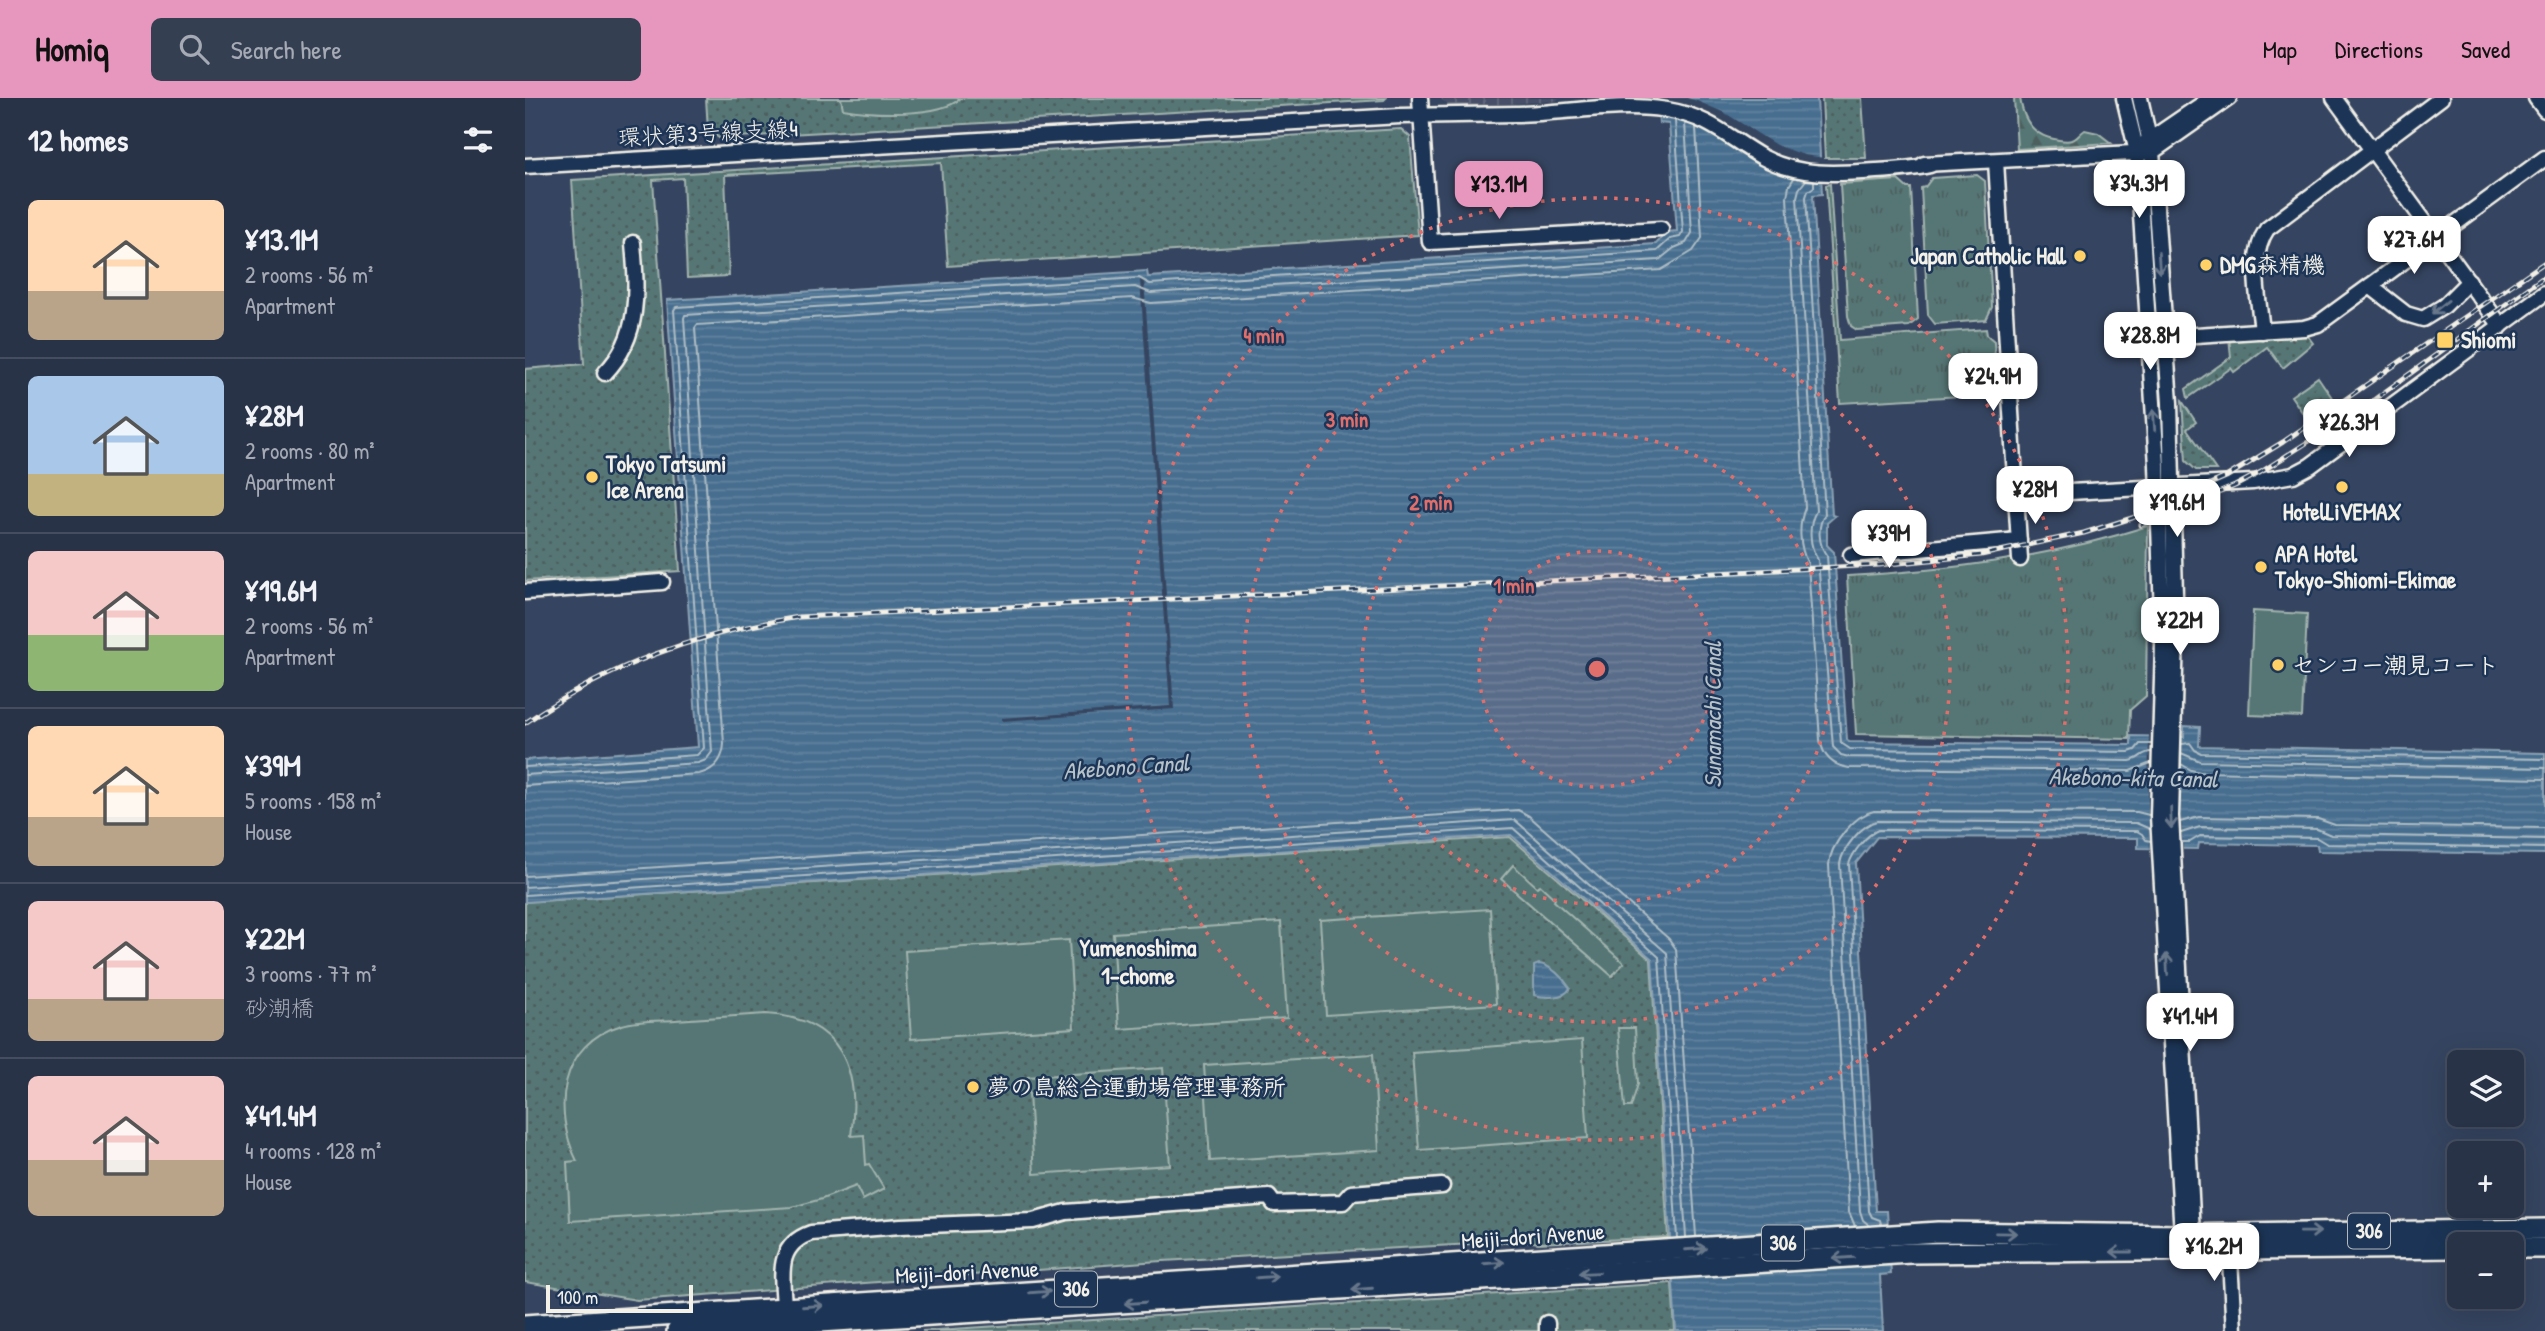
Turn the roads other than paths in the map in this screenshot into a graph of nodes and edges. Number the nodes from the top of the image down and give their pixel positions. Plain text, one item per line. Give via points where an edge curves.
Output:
1 (1420, 98) edge
2 (2124, 98) edge
3 (2140, 98) edge
4 (2210, 98) edge
5 (2229, 98) edge
6 (2334, 98) edge
7 (2441, 98) edge
8 (2536, 98) edge
9 (1574, 104) edge
10 (2545, 110) edge
11 (1421, 116) junction
12 (2146, 148) junction
13 (2372, 149) junction
14 (2545, 158) edge
15 (1996, 161) junction
16 (525, 166) edge
17 (1661, 229) dead end
18 (2437, 237) junction
19 (633, 243) dead end
20 (2469, 281) junction
21 (2370, 286) junction
22 (2545, 293) edge
23 (2501, 326) junction
24 (2262, 331) junction
25 (2165, 337) junction
26 (605, 373) dead end
27 (2173, 487) junction
28 (2158, 488) junction
29 (2016, 495) junction
30 (2019, 540) junction
31 (1851, 555) dead end
32 (2020, 559) dead end
33 (662, 582) dead end
34 (525, 592) edge
35 (2166, 724) junction
36 (1442, 1186) dead end
37 (2545, 1229) edge
38 (2188, 1240) junction
39 (2229, 1242) junction
40 (2447, 1248) edge
41 (2524, 1248) edge
42 (2545, 1248) edge
43 (785, 1308) junction
44 (525, 1325) edge
45 (677, 1331) edge
46 (2234, 1331) edge

1 - 11 street
2 - 12 street
3 - 12 street
4 - 12 street
5 - 12 street
6 - 13 street
7 - 13 street
8 - 10 street
9 - 11 street, 環状第3号線支線4
9 - 15 street, 環状第3号線支線4 via 1655,105 1713,125 1784,166 1824,171 1915,169
11 - 16 street, 環状第3号線支線4
11 - 17 street via 1430,242
12 - 15 street, 環状第3号線支線4
12 -> 25 street
28 -> 12 street
13 - 18 street
13 - 24 street via 2274,221 2262,237 2257,254
14 - 18 street
15 - 29 street
18 - 20 street
18 - 21 street
19 - 26 street via 638,294 635,318 621,354
20 -> 21 street via 2423,319 2406,314
20 - 23 street
21 - 24 street via 2312,327
22 - 23 street
23 - 27 street via 2293,475
24 - 25 street
25 - 27 street
27 - 28 street
27 - 35 street via 2176,632
28 - 29 street
28 - 35 street
29 - 30 street
30 - 31 street
30 - 32 street
33 - 34 street
35 - 38 street via 2158,816 2167,861
36 - 43 street via 1351,1193 1343,1202 1274,1204 1269,1197 1066,1212 1033,1221 811,1233 791,1245 784,1259
39 -> 37 main road, Meiji-dori Avenue / 306
38 - 39 main road, Meiji-dori Avenue / 306
43 -> 38 main road, Meiji-dori Avenue / 306 via 1938,1232
38 -> 45 main road, Meiji-dori Avenue / 306 via 1544,1275
39 - 40 main road, Meiji-dori Avenue / 306
39 - 46 street
41 - 42 main road
43 - 44 main road, Meiji-dori Avenue / 306

